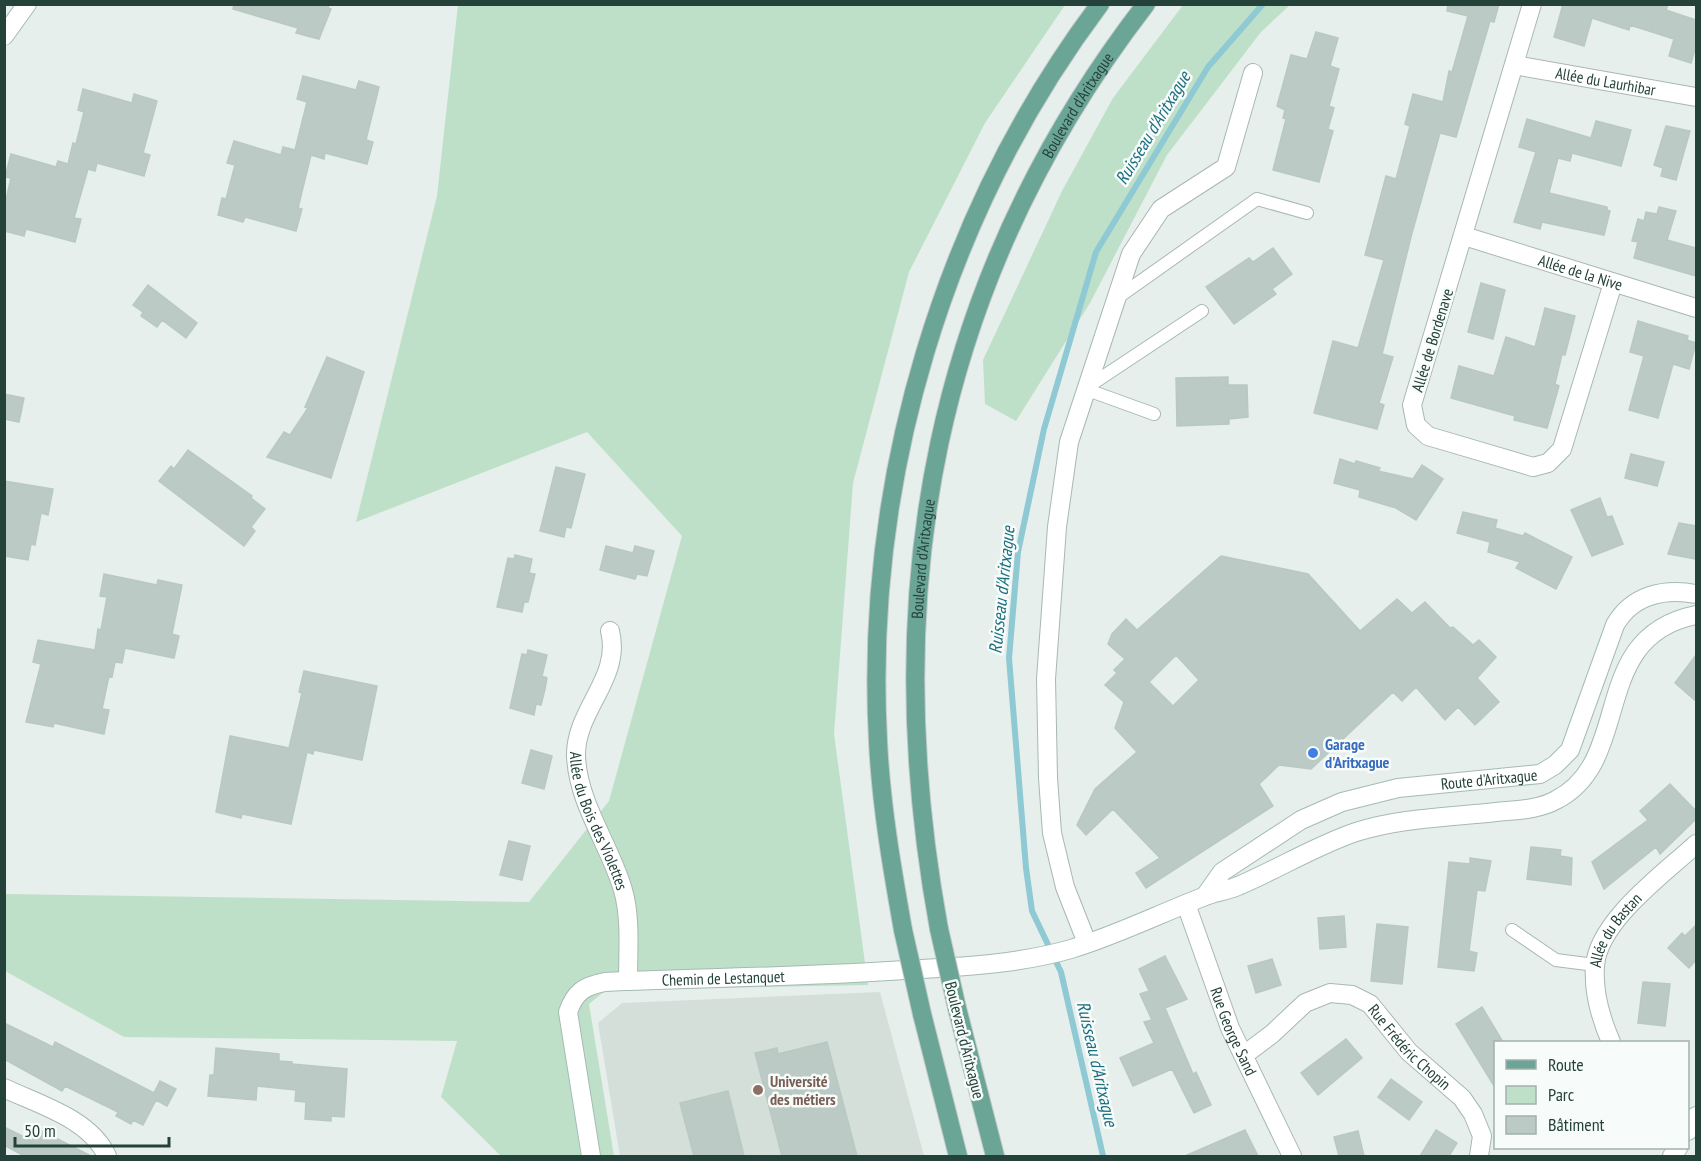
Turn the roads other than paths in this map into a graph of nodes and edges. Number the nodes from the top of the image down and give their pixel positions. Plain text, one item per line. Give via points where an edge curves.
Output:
1 (27, 4) edge
2 (1100, 4) edge
3 (1146, 4) edge
4 (1532, 4) edge
5 (4, 36) edge
6 (1514, 65) junction
7 (1253, 73) dead end
8 (1696, 97) edge
9 (1307, 213) dead end
10 (1464, 236) junction
11 (1613, 283) junction
12 (1116, 298) junction
13 (1696, 308) edge
14 (1202, 311) dead end
15 (1085, 389) junction
16 (1154, 414) dead end
17 (1696, 594) edge
18 (1696, 615) edge
19 (610, 631) dead end
20 (1696, 844) edge
21 (1205, 896) junction
22 (1186, 904) junction
23 (1512, 930) dead end
24 (1087, 943) junction
25 (1040, 956) joint
26 (1595, 965) junction
27 (628, 981) junction
28 (1611, 1041) edge
29 (1244, 1055) junction
30 (4, 1088) edge
31 (107, 1156) edge
32 (591, 1156) edge
33 (958, 1156) edge
34 (995, 1156) edge
35 (1292, 1156) edge
36 (1479, 1156) edge

1 - 5 street
2 - 33 main road, bridge via 1027,116 971,228 928,343 898,459 882,581 876,705 885,813 903,930
3 - 34 main road, Boulevard d'Aritxague, bridge via 1085,91 1021,205 978,309 953,383 924,524 913,670 918,790 939,929
4 - 6 street, Allée de Bordenave
6 - 8 street, Allée du Laurhibar
6 - 10 street, Allée de Bordenave
7 - 12 street via 1226,167 1161,209 1131,254
9 - 12 lane via 1257,199
10 - 11 street, Allée de la Nive
10 - 11 street, Allée de Bordenave via 1412,405 1416,425 1428,436 1533,467 1548,463 1562,449
11 - 13 street, Allée de la Nive
12 - 15 street
14 - 15 lane
15 - 16 lane
15 - 24 street via 1069,442 1060,505 1046,679 1052,833 1065,887
17 - 21 street, Route d'Aritxague via 1647,597 1623,611 1570,750 1555,765 1540,774 1398,788 1342,802 1301,820 1222,872
18 - 21 street, Route d'Aritxague via 1660,626 1636,650 1596,757 1585,776 1558,800 1538,807 1359,831 1237,887
19 - 27 street, Allée du Bois des Violettes via 614,647 610,667 579,733 576,754 590,810 623,890
20 - 26 street, Allée du Bastan via 1632,902 1602,945
21 - 22 street, Route d'Aritxague
22 - 24 street, Route d'Aritxague
22 - 29 street, Rue George Sand via 1230,1028
23 - 26 lane via 1556,960
24 - 25 street, Route d'Aritxague
25 - 27 street, Chemin de Lestanquet via 971,966 804,977
26 - 28 street, Allée du Bastan via 1601,1019
27 - 32 street, Chemin de Lestanquet via 588,985 573,996 568,1012
29 - 35 street, Rue George Sand
29 - 36 street, Rue Frédéric Chopin via 1305,1003 1330,993 1352,994 1370,1004 1409,1052 1462,1098 1482,1136
30 - 31 street via 95,1135

